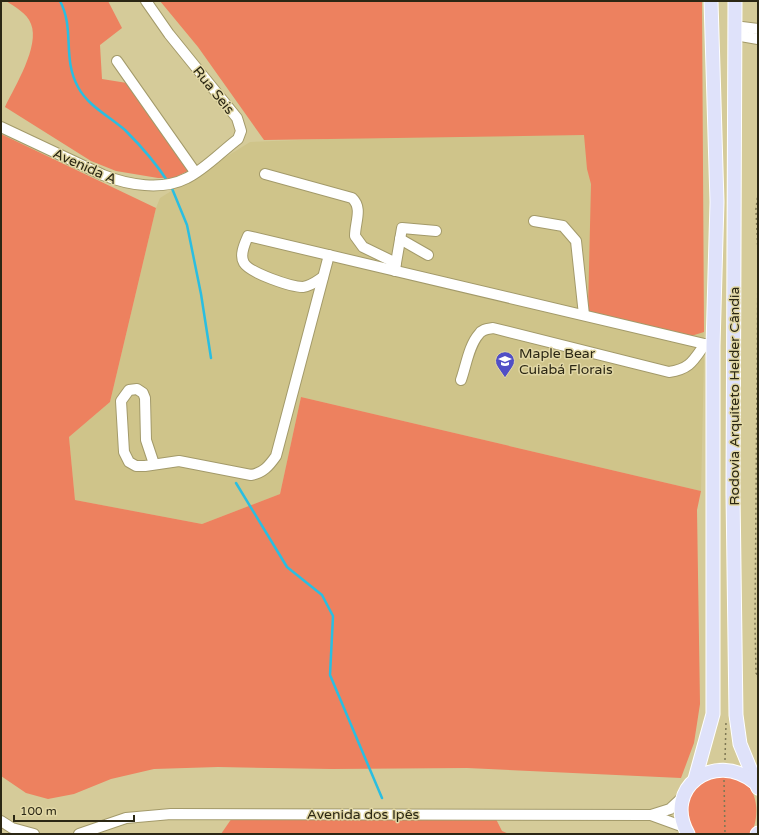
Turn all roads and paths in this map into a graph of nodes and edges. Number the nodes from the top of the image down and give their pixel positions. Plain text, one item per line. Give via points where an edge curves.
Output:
1 (146, 1) edge
2 (711, 1) edge
3 (735, 1) edge
4 (758, 29) edge
5 (734, 30) junction
6 (758, 39) edge
7 (117, 61) dead end
8 (1, 127) edge
9 (196, 172) junction
10 (265, 174) dead end
11 (758, 193) edge
12 (534, 222) dead end
13 (436, 231) dead end
14 (400, 239) junction
15 (329, 255) junction
16 (428, 255) dead end
17 (395, 267) junction
18 (323, 278) junction
19 (584, 316) junction
20 (709, 345) junction
21 (461, 380) dead end
22 (154, 464) junction
23 (758, 676) edge
24 (695, 779) junction
25 (757, 784) edge
26 (684, 796) junction
27 (651, 815) junction
28 (1, 821) edge
29 (686, 830) edge
30 (34, 834) edge
31 (79, 834) edge

1 - 9 street, Rua Seis via 240,125 238,139
2 - 20 main road, Rodovia Arquiteto Helder Cândia via 717,202
3 - 5 main road, Rodovia Arquiteto Helder Cândia
4 - 5 street
5 - 6 street
5 - 25 main road, Rodovia Arquiteto Helder Cândia via 733,494 736,715 740,744
7 - 9 street
8 - 9 street, Avenida A via 116,180 141,184 167,184 178,182
10 - 17 street via 352,198 358,203 359,209 354,236 363,246
11 - 23 path
12 - 19 street via 563,226 576,241
13 - 14 street via 402,228
14 - 16 street
14 - 17 street
15 - 17 street
15 - 18 street
15 - 18 street via 248,236 242,256 250,270 290,285 304,287
17 - 19 street
18 - 22 street via 276,456 270,465 260,473 251,475 179,461
19 - 20 street
20 - 21 street via 681,370 668,372 493,328 485,329 478,334
20 - 24 main road, Rodovia Arquiteto Helder Cândia via 713,714
22 - 22 street via 136,466 129,462 124,452 121,401 129,390 137,389 146,398 146,440
24 - 25 main road via 709,772 725,770 741,773
24 - 26 main road, Rodovia Arquiteto Helder Cândia
26 - 27 street, Avenida dos Ipês via 670,809
26 - 29 main road via 681,811
27 - 29 street, Avenida dos Ipês
27 - 31 street, Avenida dos Ipês via 171,814 126,818
28 - 30 street via 12,828

